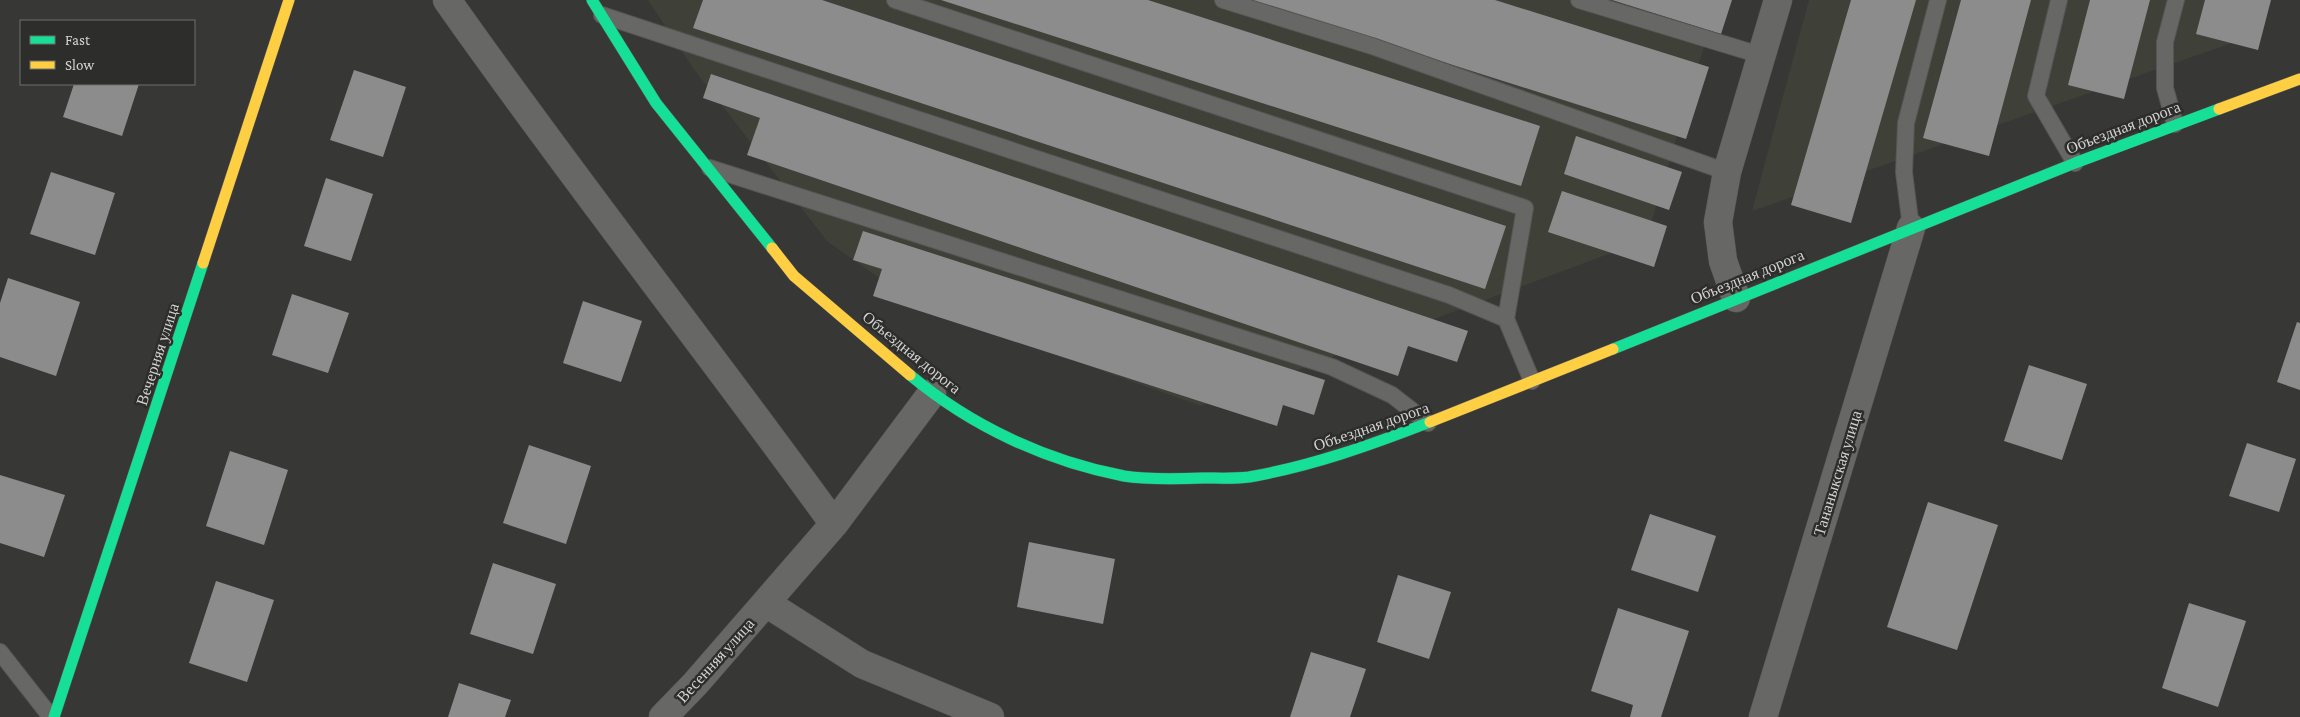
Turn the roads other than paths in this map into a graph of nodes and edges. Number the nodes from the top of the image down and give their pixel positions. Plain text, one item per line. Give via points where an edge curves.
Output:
1 (289, 0) edge
2 (447, 0) edge
3 (592, 0) edge
4 (895, 0) edge
5 (1223, 0) edge
6 (1579, 0) edge
7 (1778, 0) edge
8 (1938, 0) edge
9 (2059, 0) edge
10 (2176, 0) edge
11 (602, 15) junction
12 (1760, 56) junction
13 (2300, 79) edge
14 (2175, 124) junction
15 (2075, 163) junction
16 (706, 166) junction
17 (1727, 172) junction
18 (1911, 228) junction
19 (1736, 298) junction
20 (1506, 319) junction
21 (1532, 381) junction
22 (932, 393) junction
23 (1428, 423) junction
24 (834, 524) junction
25 (766, 603) junction
26 (0, 652) edge
27 (53, 717) edge
28 (663, 717) edge
29 (990, 717) edge
30 (1763, 717) edge

1 - 27 main road, Вечерняя улица
2 - 24 street via 508,87 736,388
3 - 11 main road, Объездная дорога
4 - 20 lane via 1525,208
5 - 17 lane via 1372,46
6 - 12 lane
7 - 12 street
8 - 18 lane via 1906,123 1904,172
9 - 15 lane via 2036,96
10 - 14 lane via 2165,42 2165,88
11 - 16 main road, Объездная дорога via 656,103
11 - 20 lane via 1449,295
12 - 17 street
13 - 14 main road, Объездная дорога
14 - 15 main road, Объездная дорога
15 - 18 main road, Объездная дорога
16 - 22 main road, Объездная дорога via 794,276
16 - 23 lane via 1332,366 1392,395
17 - 19 street via 1718,222 1723,261
18 - 19 main road, Объездная дорога
18 - 30 street, Тананыкская улица
19 - 21 main road, Объездная дорога
20 - 21 lane
21 - 23 main road, Объездная дорога
22 - 23 main road, Объездная дорога via 1027,447 1078,465 1126,476 1247,477 1310,464
22 - 24 street, Весенняя улица
24 - 25 street, Весенняя улица
25 - 28 street, Весенняя улица
25 - 29 street via 862,664
26 - 27 lane

